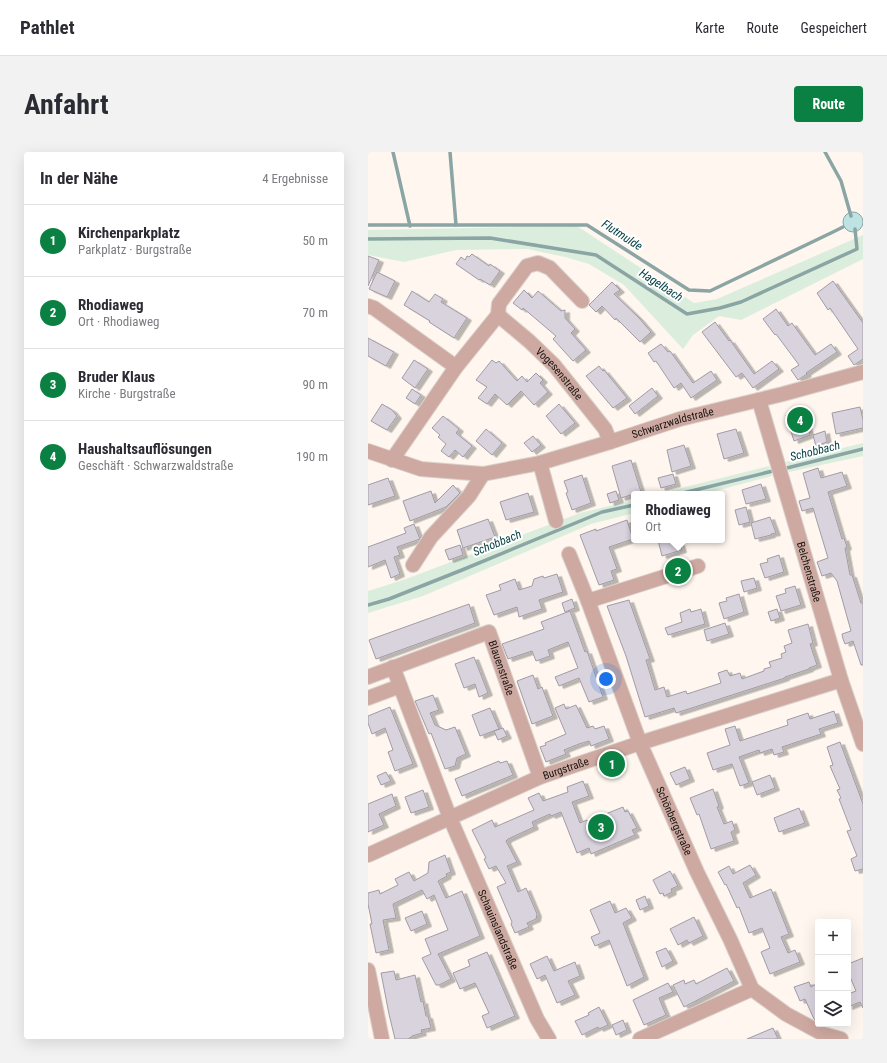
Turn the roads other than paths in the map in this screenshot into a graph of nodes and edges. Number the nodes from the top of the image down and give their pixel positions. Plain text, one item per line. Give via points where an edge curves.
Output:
1 (582, 301) dead end
2 (368, 306) edge
3 (498, 315) junction
4 (456, 367) junction
5 (863, 372) edge
6 (758, 400) junction
7 (610, 442) junction
8 (368, 452) edge
9 (392, 460) junction
10 (540, 463) junction
11 (484, 474) junction
12 (556, 521) dead end
13 (569, 554) dead end
14 (413, 565) dead end
15 (698, 566) dead end
16 (588, 601) junction
17 (393, 667) junction
18 (368, 677) edge
19 (840, 680) junction
20 (400, 686) junction
21 (368, 698) edge
22 (640, 743) junction
23 (863, 744) edge
24 (540, 777) junction
25 (450, 818) junction
26 (368, 855) edge
27 (368, 970) edge
28 (752, 989) junction
29 (382, 1039) edge
30 (549, 1039) edge
31 (640, 1039) edge
32 (841, 1039) edge

1 - 3 street via 550,268 538,263 527,266 499,304
2 - 4 street
3 - 4 street
3 - 7 street, Vogesenstraße via 554,365 605,429
4 - 9 street
5 - 6 street, Schwarzwaldstraße
6 - 7 street, Schwarzwaldstraße via 680,419
6 - 19 street, Belchenstraße
7 - 10 street, Schwarzwaldstraße
8 - 9 street, Schwarzwaldstraße
9 - 11 street, Schwarzwaldstraße via 421,469
10 - 11 street, Schwarzwaldstraße
10 - 12 street
11 - 14 street via 469,496 431,536
13 - 16 street, Schönbergstraße
15 - 16 street
16 - 22 street, Schönbergstraße
17 - 18 street, Blauenstraße
17 - 20 street
17 - 24 street, Blauenstraße via 489,632
19 - 22 street, Burgstraße
19 - 23 street, Belchenstraße
20 - 21 street
20 - 25 street
22 - 24 street, Burgstraße
22 - 28 street, Schönbergstraße
24 - 25 street, Burgstraße
25 - 26 street, Burgstraße
25 - 30 street, Schauinslandstraße via 537,1019
27 - 29 street
28 - 31 street
28 - 32 street, Schönbergstraße via 786,1014 823,1034

